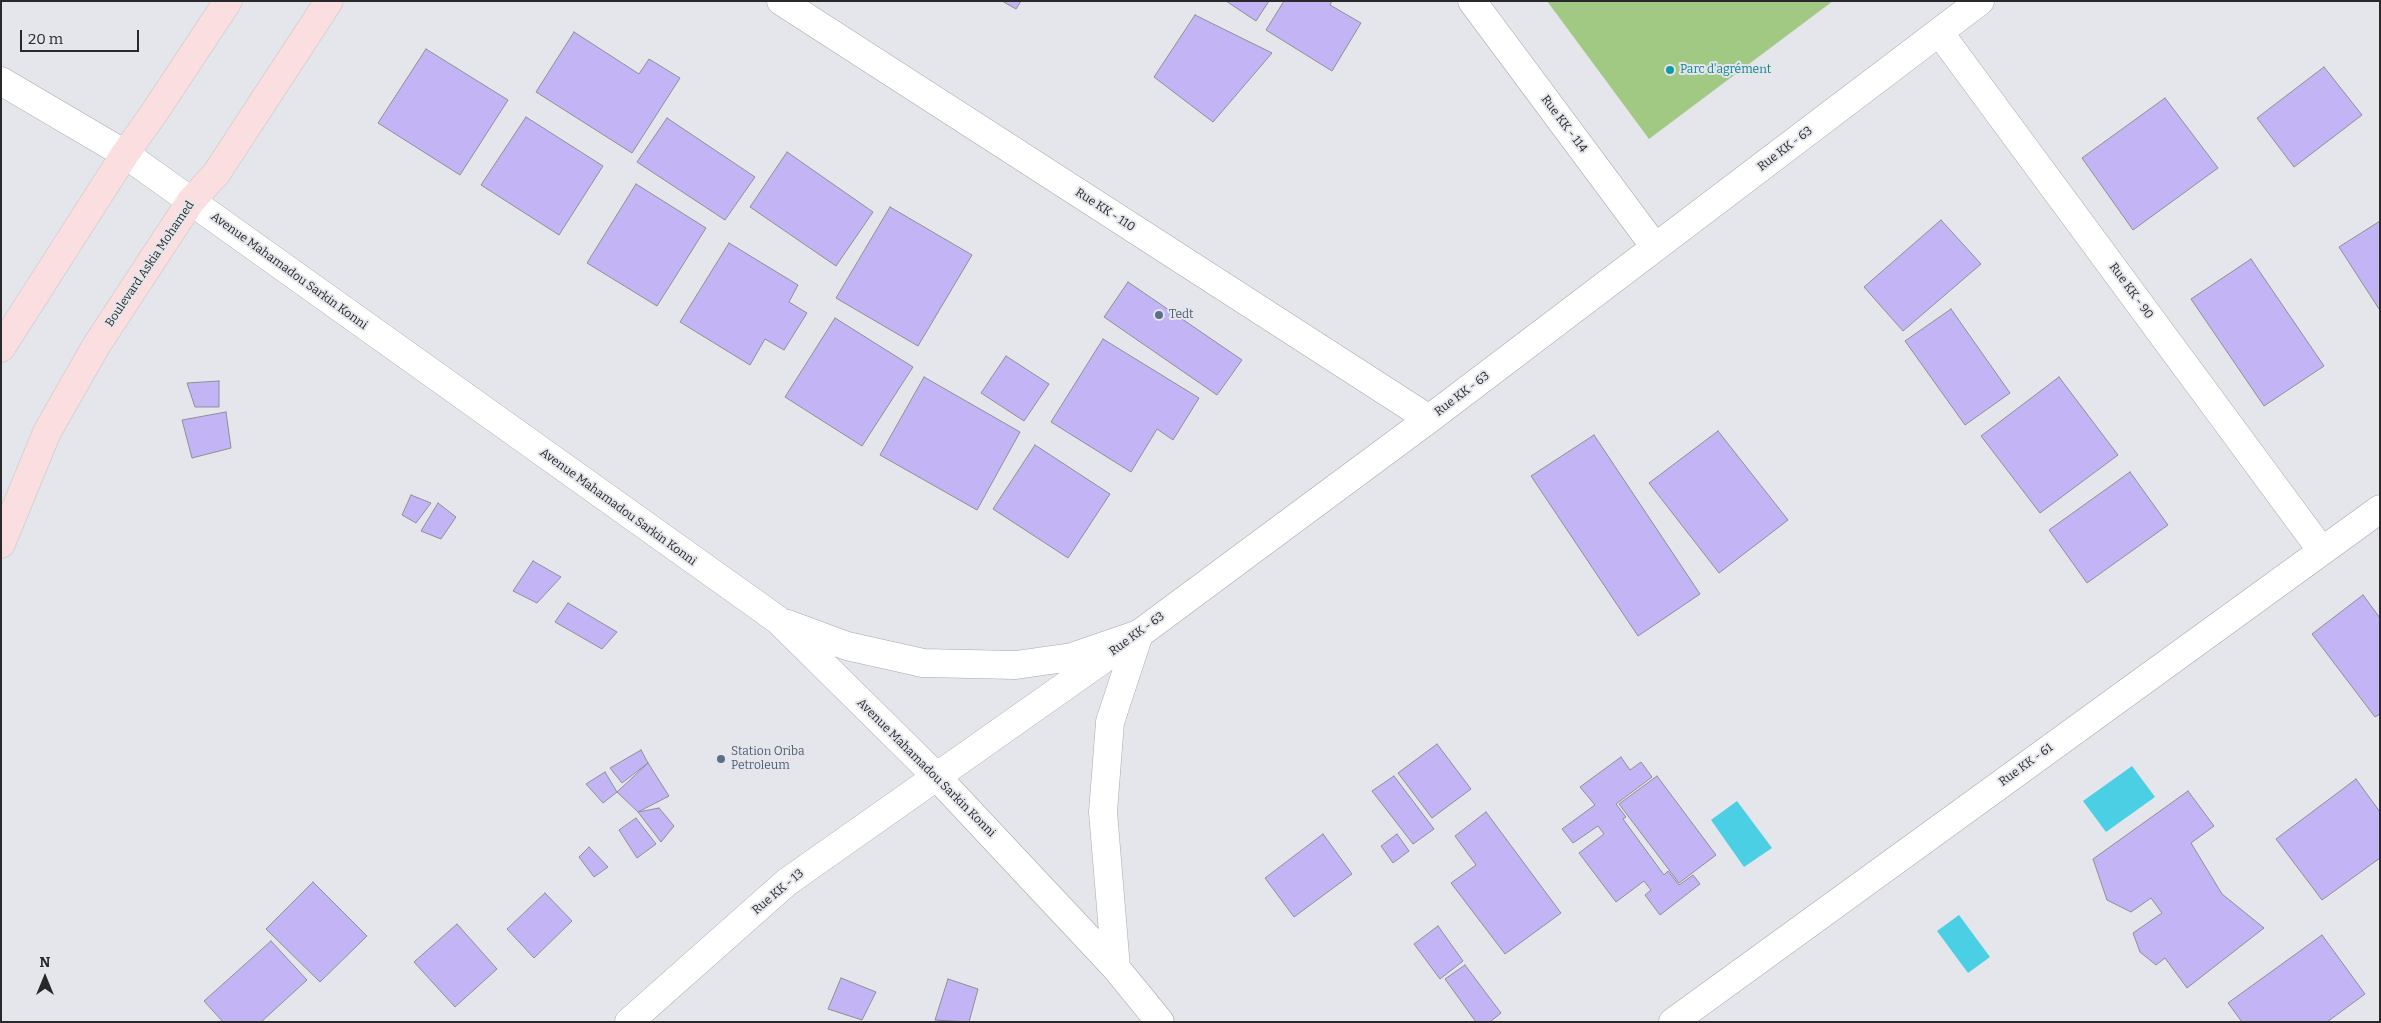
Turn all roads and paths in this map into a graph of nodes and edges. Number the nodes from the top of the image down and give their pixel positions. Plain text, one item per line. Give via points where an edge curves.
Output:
1 (228, 1) edge
2 (329, 1) edge
3 (780, 1) edge
4 (1472, 1) edge
5 (1980, 1) edge
6 (1940, 32) junction
7 (1, 81) edge
8 (125, 154) junction
9 (191, 201) junction
10 (1655, 247) junction
11 (1, 348) edge
12 (1429, 419) junction
13 (2380, 509) edge
14 (1, 544) edge
15 (2322, 551) junction
16 (778, 620) junction
17 (1139, 634) junction
18 (936, 776) junction
19 (1116, 968) junction
20 (630, 1022) edge
21 (1160, 1022) edge
22 (1673, 1022) edge

1 - 8 main road
2 - 9 main road, Boulevard Askia Mohamed via 216,174
3 - 12 street, Rue KK - 110
4 - 10 street, Rue KK - 114
5 - 6 street, Rue KK - 63
6 - 10 street, Rue KK - 63
6 - 15 street, Rue KK - 90
7 - 8 street, Avenue Mahamadou Sarkin Konni
8 - 9 street, Avenue Mahamadou Sarkin Konni
8 - 11 main road
9 - 14 main road, Boulevard Askia Mohamed via 96,346 47,432
9 - 16 street, Avenue Mahamadou Sarkin Konni
10 - 12 street, Rue KK - 63
12 - 17 street, Rue KK - 63
13 - 15 street, Rue KK - 61
15 - 22 street, Rue KK - 61
16 - 17 street via 847,646 923,663 1016,665 1072,657
16 - 18 street, Avenue Mahamadou Sarkin Konni
17 - 18 street, Rue KK - 63
17 - 19 street via 1110,722 1103,812
18 - 19 street, Avenue Mahamadou Sarkin Konni
18 - 20 street, Rue KK - 13 via 787,882
19 - 21 street, Avenue Mahamadou Sarkin Konni

